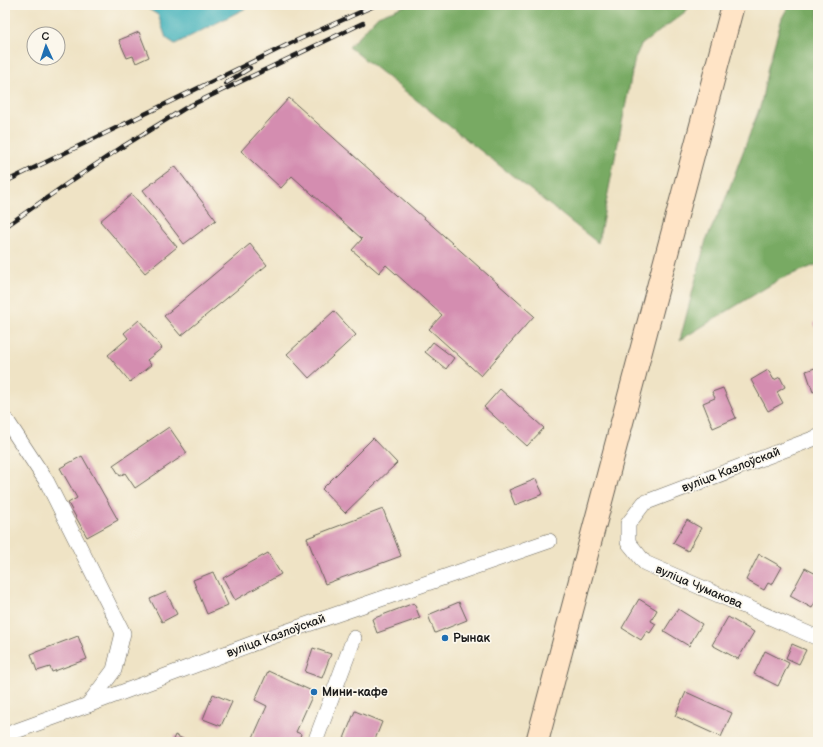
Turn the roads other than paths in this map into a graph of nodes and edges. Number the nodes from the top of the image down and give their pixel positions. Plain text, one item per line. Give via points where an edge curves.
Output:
1 (734, 5) edge
2 (8, 421) dead end
3 (818, 437) edge
4 (644, 503) joint
5 (549, 541) dead end
6 (354, 638) dead end
7 (818, 638) edge
8 (88, 706) junction
9 (5, 735) edge
10 (315, 742) edge
11 (537, 742) edge

1 - 11 main road
2 - 8 street via 47,482 123,633 114,670
3 - 4 street, вуліца Казлоўскай
4 - 7 street, вуліца Чумакова via 628,524 628,542 645,563
5 - 8 street, вуліца Казлоўскай via 262,640
6 - 10 street
8 - 9 street, вуліца Казлоўскай

